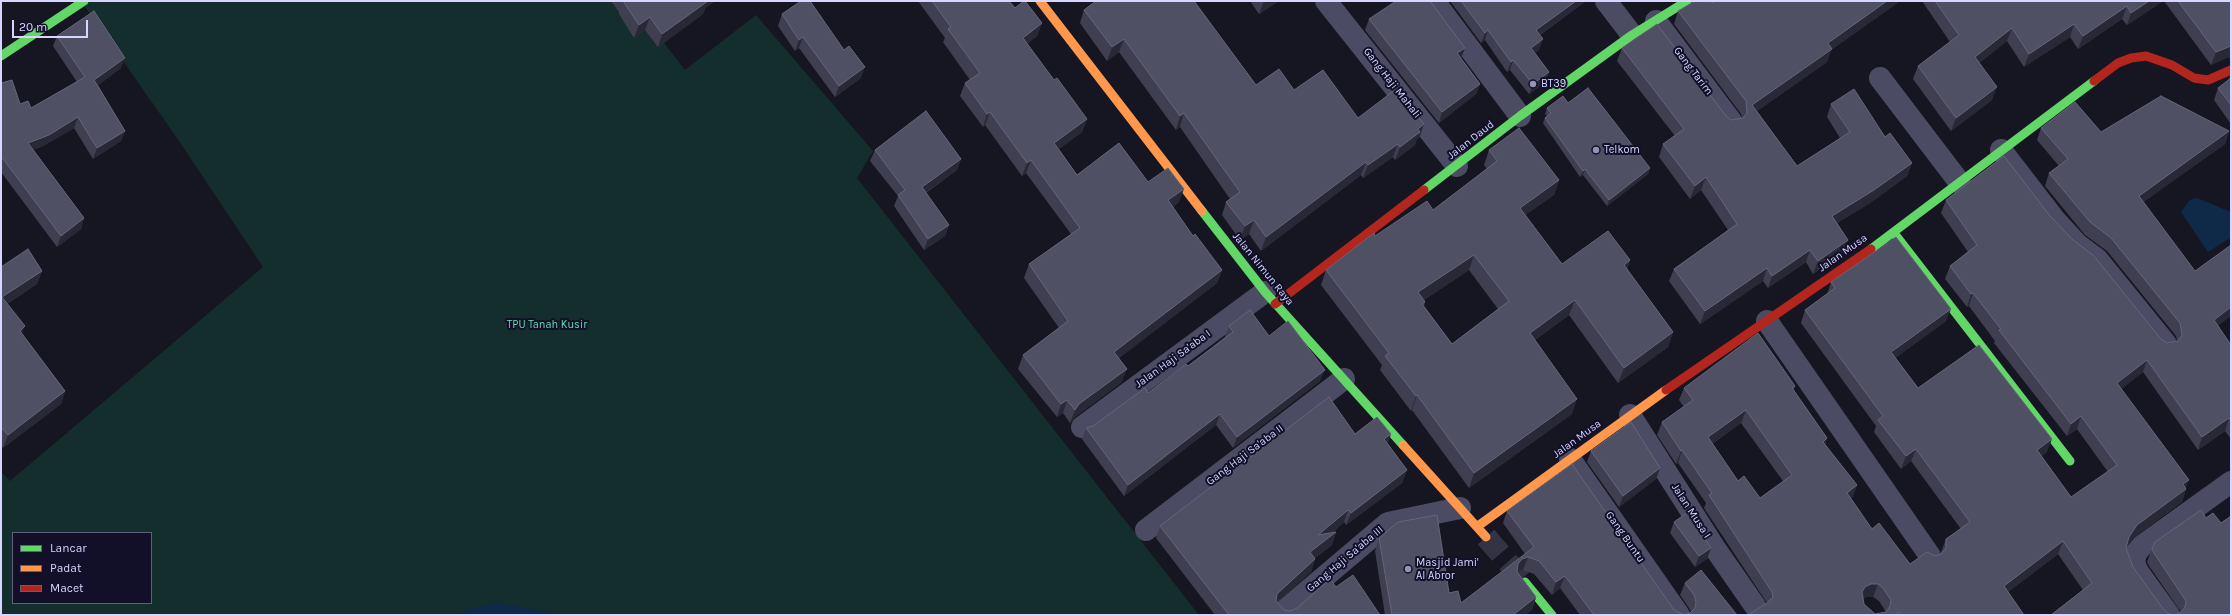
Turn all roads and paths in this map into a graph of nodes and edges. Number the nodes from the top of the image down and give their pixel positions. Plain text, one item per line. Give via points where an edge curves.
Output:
1 (84, 1) edge
2 (1040, 1) edge
3 (1326, 1) edge
4 (1434, 1) edge
5 (1606, 1) edge
6 (1687, 1) edge
7 (1656, 21) junction
8 (1632, 35) junction
9 (1, 56) edge
10 (2231, 70) edge
11 (1880, 78) dead end
12 (1520, 116) junction
13 (1731, 121) edge
14 (2002, 150) junction
15 (1457, 166) junction
16 (1960, 183) junction
17 (1894, 232) junction
18 (1270, 298) junction
19 (1767, 322) junction
20 (2166, 344) edge
21 (1344, 379) junction
22 (1630, 415) junction
23 (1082, 427) dead end
24 (1570, 459) junction
25 (2070, 461) dead end
26 (2231, 482) edge
27 (1460, 508) junction
28 (1478, 526) junction
29 (1146, 530) dead end
30 (1486, 537) tunnel mouth
31 (1930, 556) edge
32 (1525, 582) tunnel mouth
33 (1755, 606) dead end
34 (1284, 611) edge
35 (1552, 615) edge
36 (1679, 615) edge
37 (2169, 615) edge

1 - 9 street
2 - 18 street, Jalan Nimun Raya
3 - 15 street, Gang Haji Mahali
4 - 12 street
5 - 8 street
6 - 7 street, Jalan Daud
7 - 8 street, Jalan Daud
7 - 13 street, Gang Tarim
8 - 12 street, Jalan Daud
10 - 14 street, Jalan Musa via 2208,80 2194,78 2172,65 2146,56 2131,58 2118,63
11 - 16 street
12 - 15 street, Jalan Daud
14 - 16 street, Jalan Musa
14 - 20 street via 2055,220 2077,244 2097,259
15 - 18 street, Jalan Daud
16 - 17 street, Jalan Musa
17 - 19 street, Jalan Musa
17 - 25 street
18 - 21 street, Jalan Nimun Raya
18 - 23 street, Jalan Haji Sa'aba I
19 - 22 street, Jalan Musa
19 - 31 street
21 - 27 street, Jalan Nimun Raya
21 - 29 street, Gang Haji Sa'aba II
22 - 24 street, Jalan Musa
22 - 33 street, Jalan Musa I
24 - 28 street, Jalan Musa
24 - 36 street, Gang Buntu
26 - 37 street via 2130,557
27 - 28 street, Jalan Nimun Raya
27 - 34 street, Gang Haji Sa'aba III via 1388,523
28 - 30 street, Jalan Nimun Raya
32 - 35 street

